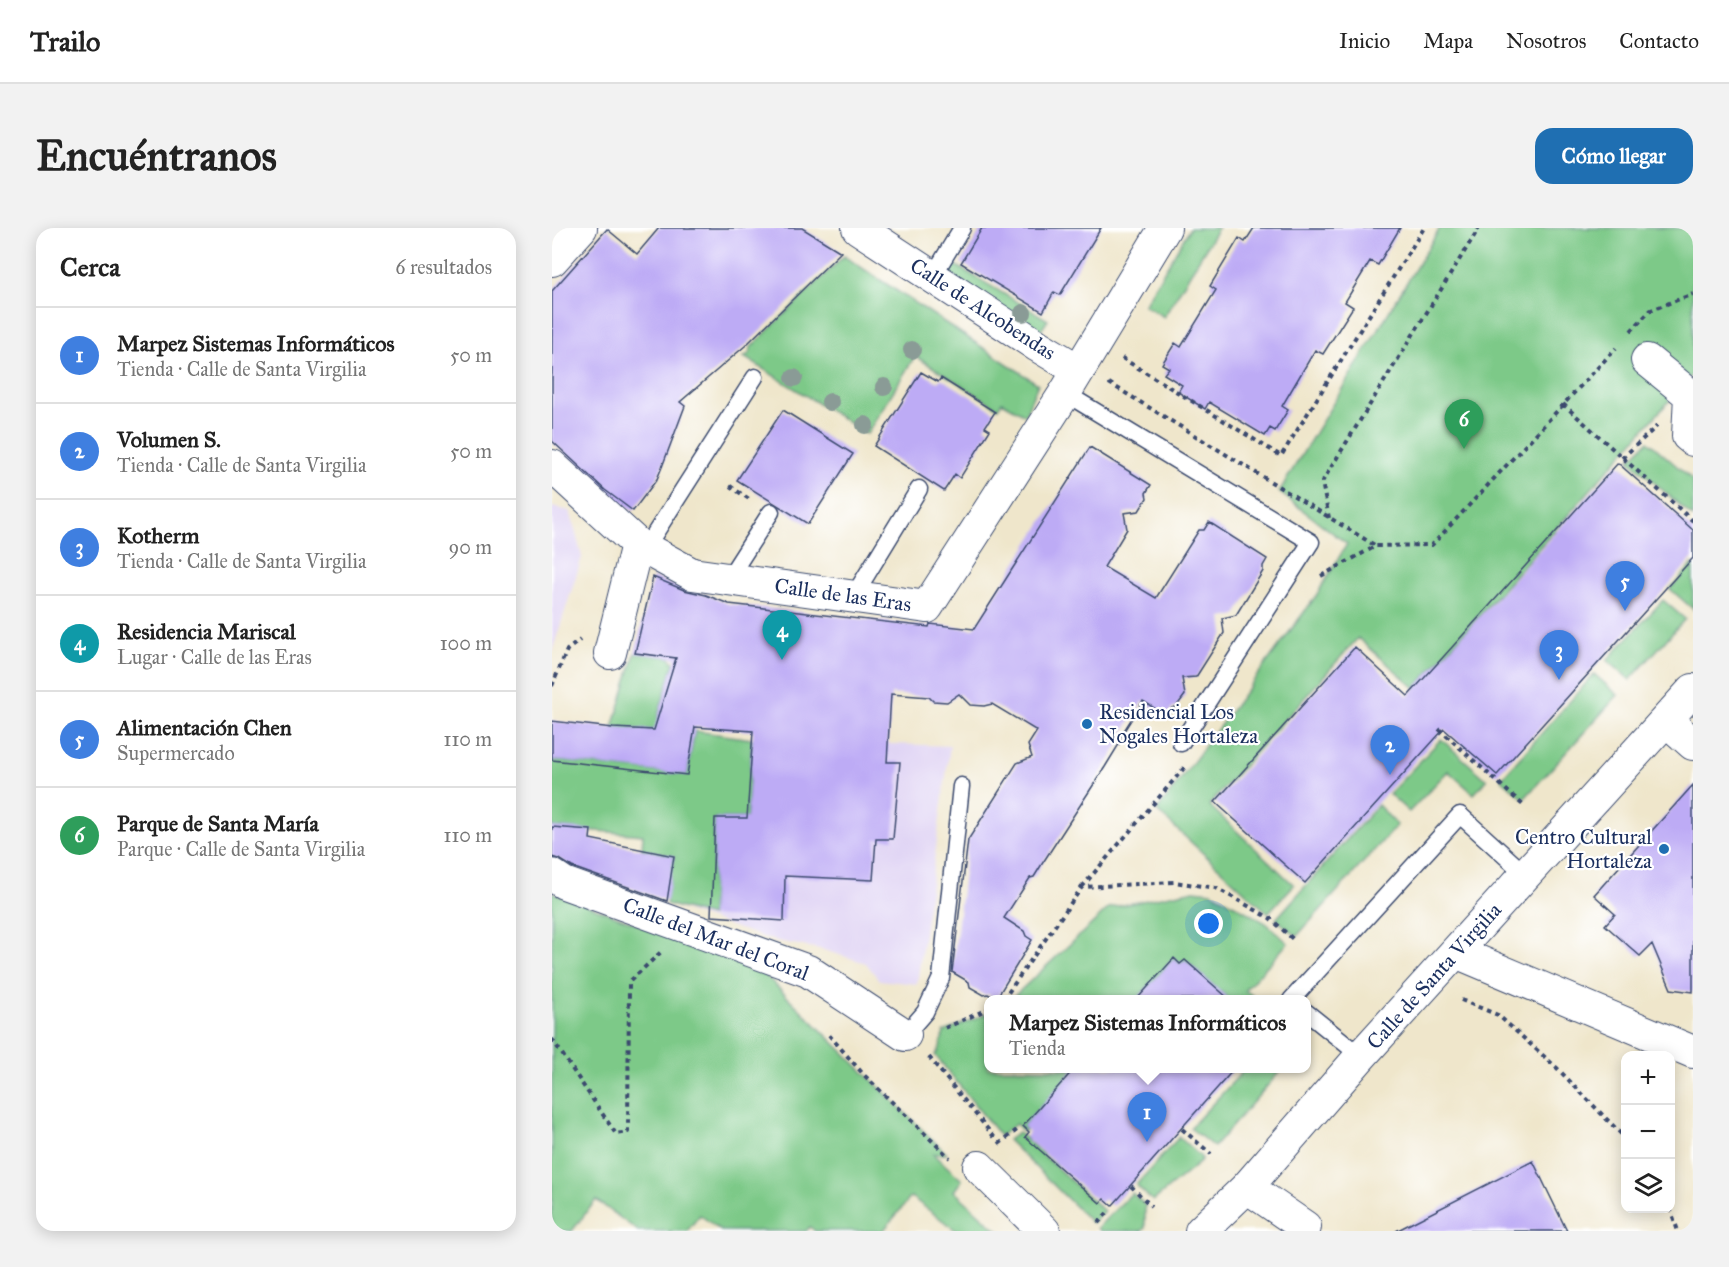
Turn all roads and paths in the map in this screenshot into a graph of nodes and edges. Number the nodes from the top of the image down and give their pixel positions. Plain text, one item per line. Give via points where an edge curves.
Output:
1 (581, 228) edge
2 (962, 228) edge
3 (1165, 228) edge
4 (1424, 228) edge
5 (1479, 228) edge
6 (869, 231) edge
7 (552, 260) edge
8 (933, 276) junction
9 (1693, 294) edge
10 (1627, 336) dead end
11 (1619, 344) dead end
12 (1121, 358) dead end
13 (1647, 360) dead end
14 (755, 377) dead end
15 (1072, 381) junction
16 (1108, 383) dead end
17 (1691, 395) edge
18 (1563, 404) junction
19 (1662, 421) dead end
20 (1693, 440) edge
21 (1622, 458) junction
22 (552, 466) edge
23 (730, 486) dead end
24 (919, 489) dead end
25 (764, 508) joint
26 (1329, 518) junction
27 (1693, 521) edge
28 (1376, 546) junction
29 (641, 547) junction
30 (728, 579) junction
31 (1311, 581) dead end
32 (853, 597) junction
33 (610, 653) dead end
34 (1693, 690) edge
35 (1666, 720) junction
36 (1439, 729) dead end
37 (1181, 743) dead end
38 (1693, 744) edge
39 (1185, 767) dead end
40 (961, 786) dead end
41 (1523, 805) dead end
42 (552, 875) edge
43 (1526, 875) junction
44 (1082, 887) junction
45 (1295, 941) dead end
46 (662, 951) dead end
47 (1456, 952) junction
48 (1006, 995) edge
49 (1295, 995) edge
50 (1461, 1000) dead end
51 (984, 1011) edge
52 (1311, 1016) edge
53 (940, 1030) dead end
54 (829, 1035) dead end
55 (905, 1035) joint
56 (552, 1039) edge
57 (1693, 1052) edge
58 (1361, 1056) junction
59 (929, 1057) dead end
60 (1018, 1129) dead end
61 (1182, 1129) dead end
62 (1621, 1134) edge
63 (1210, 1154) dead end
64 (967, 1165) joint
65 (1131, 1186) dead end
66 (1247, 1187) junction
67 (1151, 1206) dead end
68 (1108, 1212) dead end
69 (1671, 1213) edge
70 (1098, 1223) dead end
71 (1305, 1227) dead end
72 (1044, 1231) edge
73 (1201, 1231) edge
74 (1678, 1231) edge

1 - 7 street
2 - 8 lane
3 - 15 street
4 - 12 path via 1281,456
5 - 26 path via 1322,482
6 - 8 street, Calle de Alcobendas
8 - 15 street, Calle de Alcobendas via 1038,346
9 - 10 path via 1651,310
11 - 18 path
13 - 17 street
14 - 29 lane
15 - 32 street, Calle de las Eras via 927,607
15 - 37 lane via 1311,542
16 - 26 path
17 - 20 street via 1688,436
18 - 21 path
18 - 28 path via 1432,545
19 - 21 path
21 - 27 path
22 - 29 street, Calle de las Eras
23 - 25 path
24 - 32 lane
25 - 30 lane
26 - 28 path
28 - 31 path
29 - 30 street, Calle de las Eras via 692,574
29 - 33 street
30 - 32 street, Calle de las Eras
34 - 35 street, Calle de Santa Virgilia
35 - 38 street
35 - 43 street, Calle de Santa Virgilia
36 - 41 path
39 - 44 path
40 - 55 lane via 941,978 925,1012
42 - 55 street, Calle del Mar del Coral via 564,883 808,971
43 - 47 street, Calle de Santa Virgilia
43 - 49 lane via 1460,815
44 - 45 path via 1174,882 1216,888 1270,918
44 - 48 path
46 - 56 path via 629,982 628,1132 616,1134
47 - 57 street
47 - 58 street, Calle de Santa Virgilia
50 - 62 path via 1498,1015
51 - 53 path
52 - 58 lane
54 - 64 path via 864,1075
58 - 66 street, Calle de Santa Virgilia
59 - 60 path via 999,1144
61 - 63 path
64 - 72 street
65 - 67 path
66 - 71 street
66 - 73 street, Calle de Santa Virgilia
68 - 70 path
69 - 74 path

